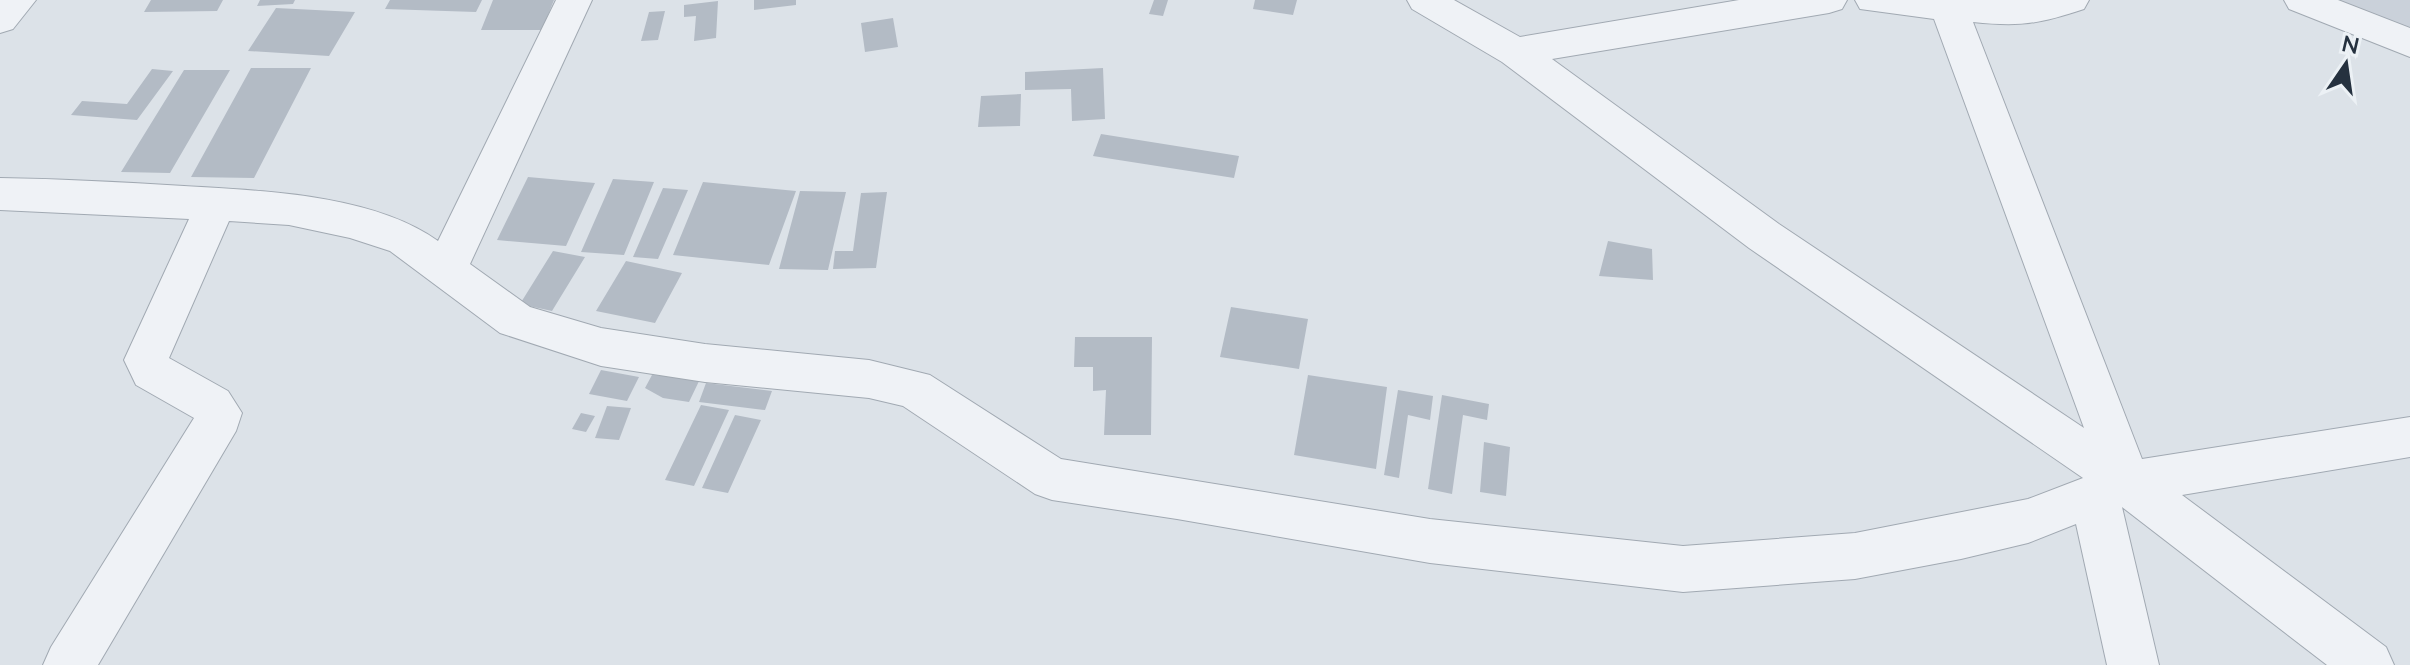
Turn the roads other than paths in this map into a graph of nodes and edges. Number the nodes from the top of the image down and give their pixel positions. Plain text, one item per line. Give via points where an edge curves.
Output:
1 (18, 0) edge
2 (574, 0) edge
3 (1425, 0) edge
4 (1829, 0) edge
5 (1873, 0) edge
6 (2071, 0) edge
7 (2302, 0) edge
8 (1946, 3) edge
9 (0, 20) edge
10 (2410, 43) edge
11 (1515, 52) junction
12 (0, 194) edge
13 (216, 204) junction
14 (445, 271) junction
15 (2410, 437) edge
16 (2111, 490) junction
17 (69, 665) edge
18 (2133, 665) edge
19 (2368, 665) edge

1 - 9 street
2 - 14 street
3 - 11 street
4 - 11 street
5 - 8 street
6 - 8 street via 2013,13
7 - 10 street
8 - 16 street
11 - 16 street
12 - 13 street
13 - 14 street via 289,209 350,222 404,239
13 - 17 street via 146,360 152,371 219,413 213,431
14 - 16 street via 515,320 601,347 914,389 1052,479 1430,541 1683,569 1885,551 2028,521
15 - 16 street
16 - 18 street
16 - 19 street

